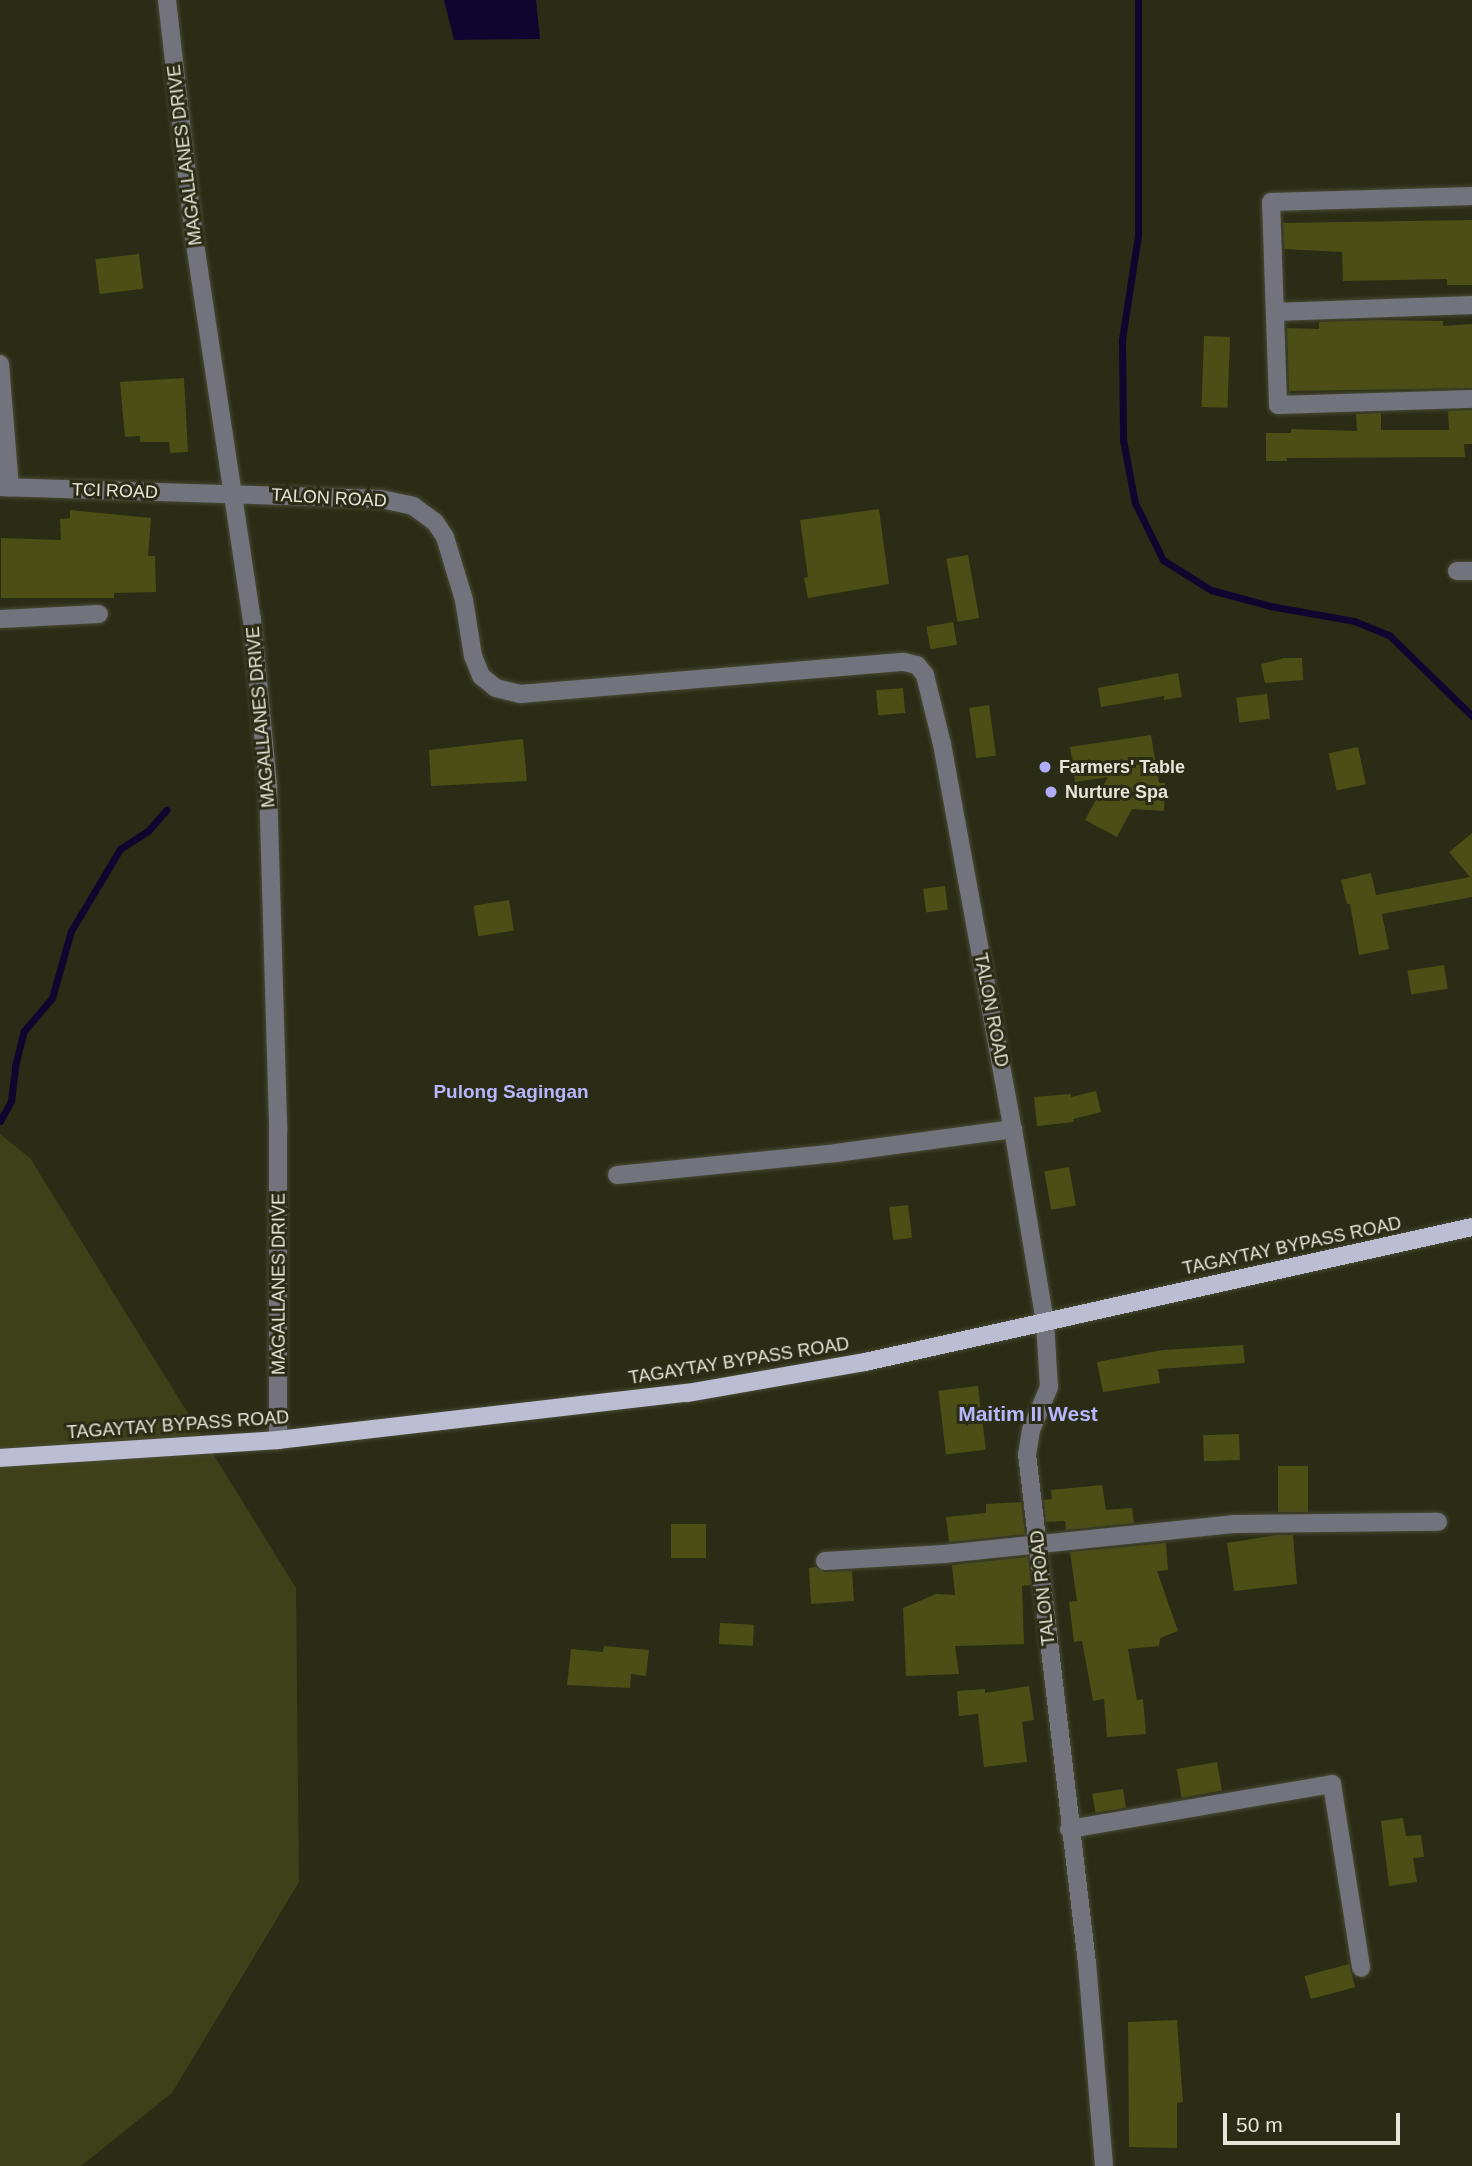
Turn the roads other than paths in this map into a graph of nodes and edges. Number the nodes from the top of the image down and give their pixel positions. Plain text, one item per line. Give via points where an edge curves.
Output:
1 (167, 0) edge
2 (1472, 196) edge
3 (1472, 305) edge
4 (1276, 312) junction
5 (0, 364) edge
6 (1472, 399) edge
7 (5, 487) edge
8 (231, 494) junction
9 (99, 614) dead end
10 (0, 620) edge
11 (1013, 1129) junction
12 (617, 1175) dead end
13 (1472, 1227) edge
14 (1045, 1322) junction
15 (278, 1440) junction
16 (0, 1458) edge
17 (1438, 1522) dead end
18 (1039, 1543) junction
19 (825, 1561) dead end
20 (1069, 1829) junction
21 (1361, 1968) dead end
22 (1104, 2166) edge

1 - 8 street, MAGALLANES DRIVE via 195,244
2 - 4 street via 1271,202
3 - 4 street
4 - 6 street via 1278,405
5 - 7 street
7 - 8 street, TCI ROAD
8 - 11 street, TALON ROAD via 381,499 413,506 435,522 445,537 481,676 496,688 520,694 904,662 917,665 925,675 942,744
8 - 15 street, MAGALLANES DRIVE via 252,619 269,798 278,1131
9 - 10 street
11 - 12 street
11 - 14 street, TALON ROAD
13 - 14 main road, TAGAYTAY BYPASS ROAD
14 - 15 main road, TAGAYTAY BYPASS ROAD via 852,1364 688,1393
14 - 18 street, TALON ROAD via 1049,1387 1031,1430 1027,1454
15 - 16 main road, TAGAYTAY BYPASS ROAD
17 - 18 street via 1235,1524
18 - 19 street
18 - 20 street, TALON ROAD
20 - 21 street via 1332,1784
20 - 22 street, TALON ROAD via 1087,1963

